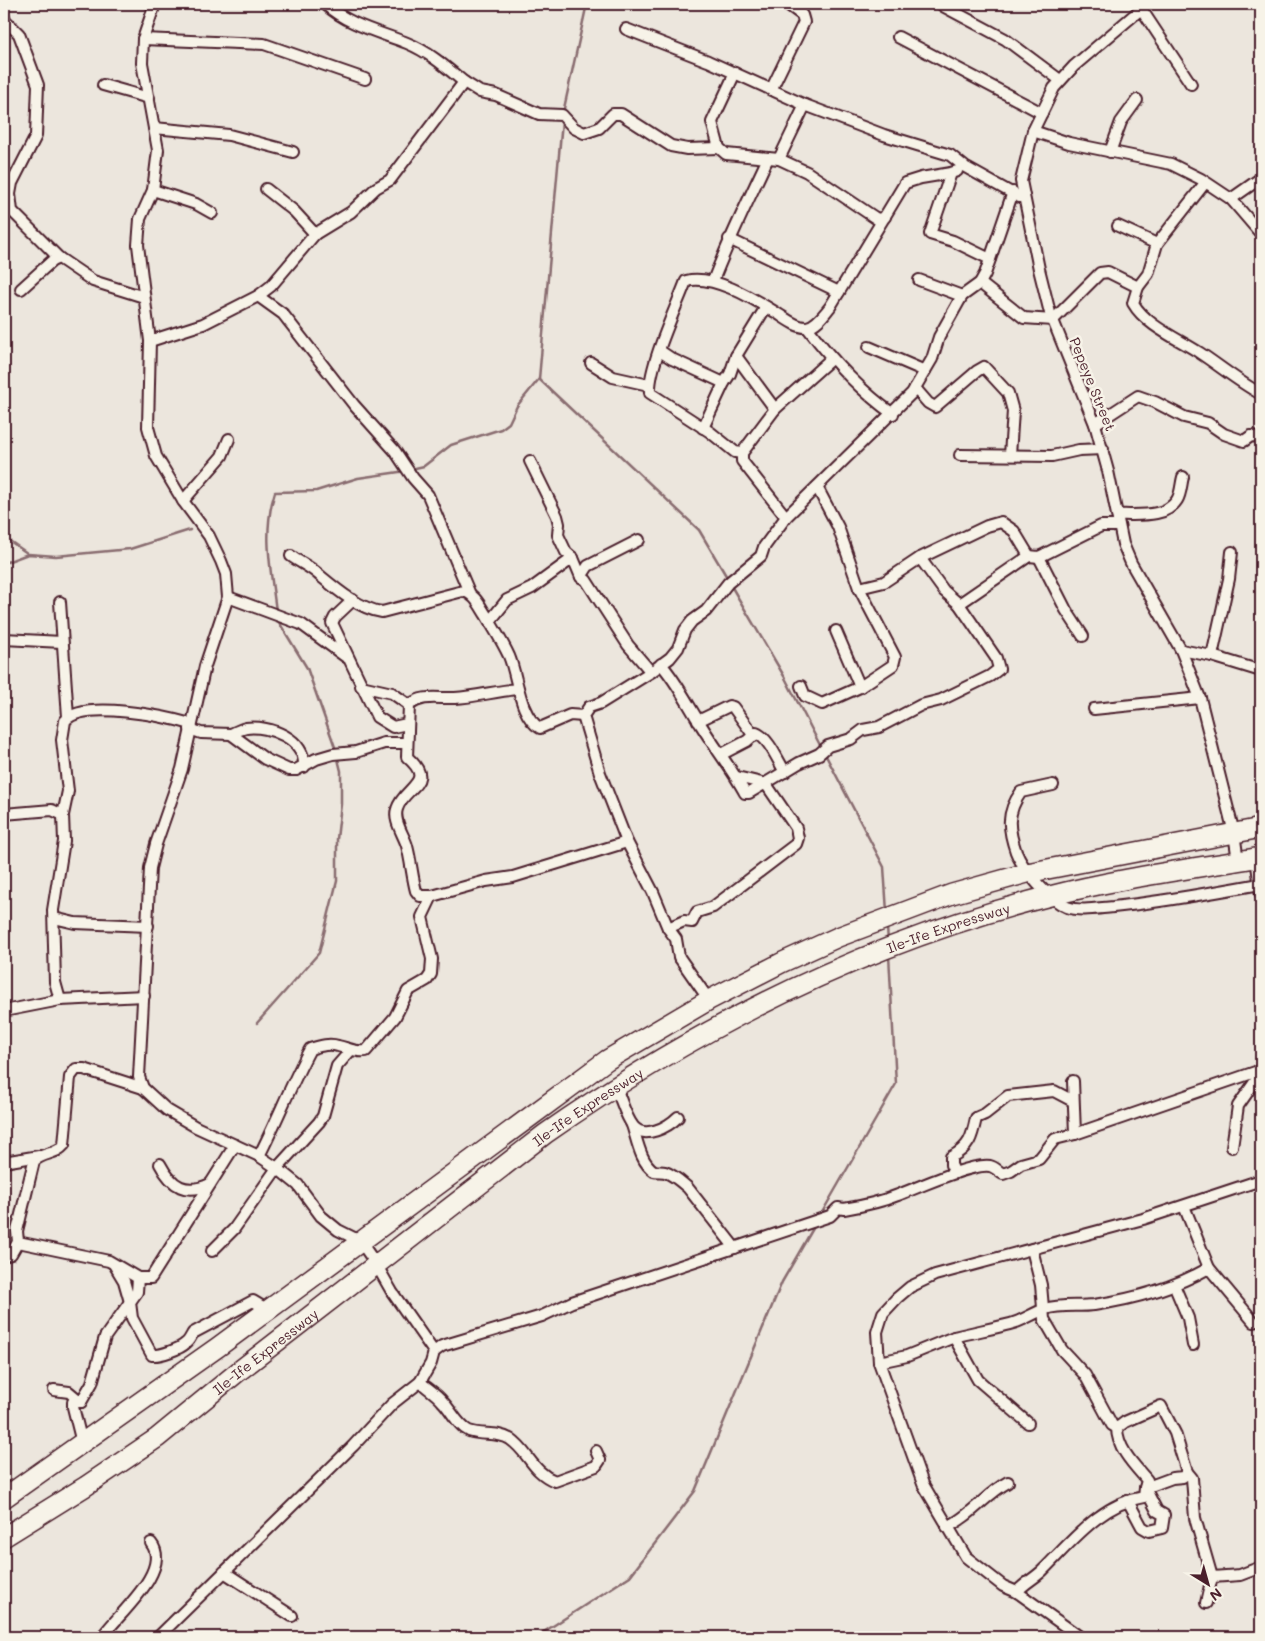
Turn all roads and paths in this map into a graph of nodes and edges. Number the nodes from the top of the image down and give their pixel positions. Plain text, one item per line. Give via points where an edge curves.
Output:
1 (325, 4) edge
2 (787, 4) edge
3 (155, 5) edge
4 (943, 6) dead end
5 (1145, 7) edge
6 (4, 20) edge
7 (626, 29) dead end
8 (898, 37) dead end
9 (143, 39) junction
10 (735, 74) junction
11 (365, 79) dead end
12 (1060, 80) junction
13 (464, 82) junction
14 (1191, 84) dead end
15 (103, 85) dead end
16 (771, 90) junction
17 (149, 98) junction
18 (1137, 100) dead end
19 (805, 105) junction
20 (1042, 112) junction
21 (154, 128) junction
22 (1033, 131) junction
23 (719, 148) junction
24 (293, 152) dead end
25 (1110, 152) junction
26 (774, 159) junction
27 (964, 168) junction
28 (951, 173) junction
29 (1261, 178) edge
30 (1205, 183) junction
31 (266, 189) dead end
32 (153, 190) junction
33 (1013, 192) junction
34 (1231, 199) junction
35 (1023, 200) junction
36 (8, 210) edge
37 (212, 213) dead end
38 (885, 218) junction
39 (1118, 226) dead end
40 (315, 234) junction
41 (1261, 234) edge
42 (729, 238) junction
43 (1157, 244) junction
44 (59, 258) junction
45 (990, 259) junction
46 (919, 280) dead end
47 (713, 281) junction
48 (980, 283) junction
49 (1138, 287) junction
50 (20, 290) dead end
51 (839, 292) junction
52 (258, 296) junction
53 (962, 296) junction
54 (144, 297) junction
55 (766, 306) junction
56 (1052, 320) junction
57 (807, 327) junction
58 (150, 341) junction
59 (869, 347) dead end
60 (660, 350) junction
61 (736, 356) junction
62 (831, 359) junction
63 (591, 363) dead end
64 (925, 371) junction
65 (724, 383) junction
66 (649, 385) junction
67 (915, 388) junction
68 (1261, 394) edge
69 (775, 409) junction
70 (893, 414) junction
71 (1095, 424) junction
72 (704, 428) junction
73 (1261, 437) edge
74 (229, 439) dead end
75 (1103, 449) junction
76 (742, 453) junction
77 (960, 455) dead end
78 (1010, 455) junction
79 (530, 461) dead end
80 (1183, 477) dead end
81 (817, 487) junction
82 (183, 501) junction
83 (1118, 515) junction
84 (786, 517) junction
85 (1119, 526) junction
86 (639, 540) dead end
87 (1232, 552) dead end
88 (291, 556) dead end
89 (1034, 557) junction
90 (574, 558) junction
91 (920, 558) junction
92 (581, 577) junction
93 (859, 588) junction
94 (469, 592) junction
95 (228, 597) junction
96 (354, 600) junction
97 (60, 602) dead end
98 (959, 604) junction
99 (490, 621) junction
100 (836, 631) dead end
101 (1083, 636) dead end
102 (4, 639) edge
103 (62, 642) junction
104 (337, 643) junction
105 (1181, 650) junction
106 (1212, 656) junction
107 (661, 664) junction
108 (1261, 671) edge
109 (651, 672) junction
110 (361, 686) junction
111 (801, 686) dead end
112 (860, 687) junction
113 (518, 689) junction
114 (1200, 698) junction
115 (409, 705) junction
116 (1094, 709) dead end
117 (582, 716) junction
118 (68, 717) junction
119 (698, 721) junction
120 (407, 724) junction
121 (191, 726) junction
122 (231, 734) junction
123 (754, 736) junction
124 (407, 743) junction
125 (722, 754) junction
126 (304, 767) junction
127 (786, 772) junction
128 (766, 784) junction
129 (1053, 785) dead end
130 (4, 814) edge
131 (63, 815) junction
132 (1261, 828) edge
133 (1234, 833) junction
134 (627, 842) junction
135 (1252, 859) edge
136 (1027, 873) junction
137 (1260, 889) edge
138 (432, 896) junction
139 (1051, 896) junction
140 (54, 918) junction
141 (148, 926) junction
142 (668, 928) junction
143 (144, 996) junction
144 (60, 1000) junction
145 (709, 1000) junction
146 (4, 1011) edge
147 (351, 1050) junction
148 (607, 1060) junction
149 (1261, 1071) edge
150 (139, 1077) junction
151 (1073, 1081) dead end
152 (125, 1082) junction
153 (618, 1084) junction
154 (143, 1088) junction
155 (1073, 1100) junction
156 (678, 1117) dead end
157 (632, 1125) junction
158 (1075, 1134) junction
159 (235, 1145) junction
160 (1232, 1147) dead end
161 (39, 1156) junction
162 (259, 1156) junction
163 (4, 1162) edge
164 (160, 1164) dead end
165 (277, 1168) junction
166 (955, 1173) junction
167 (1261, 1181) edge
168 (211, 1184) junction
169 (1184, 1206) junction
170 (360, 1241) junction
171 (18, 1242) junction
172 (734, 1248) junction
173 (1032, 1249) junction
174 (212, 1251) dead end
175 (4, 1256) edge
176 (109, 1262) junction
177 (376, 1264) junction
178 (1209, 1268) junction
179 (138, 1278) junction
180 (1174, 1285) junction
181 (130, 1302) junction
182 (268, 1310) junction
183 (1044, 1310) junction
184 (1254, 1322) dead end
185 (954, 1337) junction
186 (1193, 1345) dead end
187 (218, 1347) junction
188 (434, 1352) junction
189 (879, 1362) junction
190 (239, 1371) junction
191 (420, 1382) junction
192 (54, 1390) dead end
193 (81, 1402) junction
194 (1028, 1423) dead end
195 (1117, 1428) junction
196 (82, 1444) junction
197 (596, 1452) dead end
198 (1187, 1472) junction
199 (1008, 1482) dead end
200 (1145, 1488) junction
201 (4, 1498) edge
202 (1128, 1501) junction
203 (947, 1527) junction
204 (4, 1537) edge
205 (151, 1543) dead end
206 (1261, 1567) edge
207 (224, 1572) junction
208 (1212, 1577) junction
209 (1017, 1592) junction
210 (1206, 1603) dead end
211 (292, 1616) dead end
212 (102, 1637) edge
213 (158, 1637) edge
214 (1080, 1637) edge

1 - 13 street via 344,18 436,58
2 - 16 street via 802,15 804,22
3 - 9 street
4 - 12 street via 1005,39
5 - 12 street, Pepeye Street
5 - 14 street
6 - 36 street via 19,34 38,85 36,136 12,183
7 - 10 street
8 - 20 street
9 - 11 street via 264,44
9 - 17 street via 142,62
10 - 16 street
10 - 23 street via 712,122
12 - 20 street, Pepeye Street
13 - 23 street via 480,92 496,95 540,114 562,115 584,133 599,128 613,114 621,114 671,146
13 - 40 street via 390,180 376,188 351,212
15 - 17 street
16 - 19 street
17 - 21 street
18 - 25 street via 1121,122
19 - 26 street
19 - 27 street via 884,135 950,155
20 - 22 street, Pepeye Street
21 - 24 street via 229,135
21 - 32 street via 158,150
22 - 25 street
22 - 35 street, Pepeye Street via 1020,181
23 - 26 street via 726,154
25 - 30 street via 1171,164
26 - 38 street via 807,172 877,219
26 - 42 street
27 - 28 street
27 - 33 street
28 - 38 street via 905,183
28 - 45 street via 930,234
29 - 34 street
30 - 34 street
30 - 43 street
31 - 40 street via 294,211
32 - 37 street via 196,204
32 - 54 street via 140,219 138,245
33 - 35 street
33 - 45 street
34 - 41 street
35 - 56 street, Pepeye Street
36 - 44 street
38 - 51 street
39 - 43 street
40 - 52 street
42 - 47 street
42 - 51 street
43 - 49 street via 1148,274
44 - 50 street via 52,260
44 - 54 street via 93,281
45 - 48 street
46 - 53 street
47 - 55 street
47 - 60 street via 697,278 686,281
48 - 53 street
48 - 56 street via 1024,318
49 - 56 street via 1108,272 1100,273
49 - 68 street via 1133,303 1138,311 1232,378
51 - 57 street via 820,320
52 - 58 street via 203,324
52 - 94 street via 283,314 428,495
53 - 64 street
54 - 58 street
55 - 57 street via 796,325
55 - 61 street
56 - 71 street, Pepeye Street
57 - 62 street
58 - 82 street via 148,427 156,456
59 - 64 street
60 - 65 street
60 - 66 street
61 - 65 street
61 - 69 street
62 - 69 street
62 - 70 street via 873,400
63 - 66 street via 613,377
64 - 67 street
65 - 72 street
66 - 72 street via 650,393
67 - 70 street
67 - 78 street via 935,407 984,367 1008,393 1013,411
69 - 76 street
70 - 81 street
71 - 73 street via 1138,396 1184,417 1208,423 1224,434 1244,441 1251,436
71 - 75 street, Pepeye Street
72 - 76 street via 735,452
74 - 82 street via 222,456
75 - 78 street via 1052,456
75 - 83 street, Pepeye Street
76 - 84 street via 742,461
77 - 78 street
79 - 90 street via 557,516 560,524 558,535 566,552
80 - 83 street via 1177,500 1168,509 1158,513
81 - 84 street
81 - 93 street via 838,527
82 - 95 street via 213,544 226,574
83 - 85 street, Pepeye Street
84 - 107 street via 761,556 692,621 678,648
85 - 89 street via 1101,526
85 - 105 street, Pepeye Street via 1131,563
86 - 92 street via 588,566
87 - 106 street
88 - 96 street
89 - 91 street via 1014,531 1001,522
89 - 98 street
89 - 101 street
90 - 92 street
90 - 99 street via 532,588 507,600
91 - 93 street via 884,582
91 - 98 street via 944,591
92 - 109 street
93 - 112 street via 895,657 893,665
94 - 96 street via 382,612
94 - 99 street
95 - 104 street via 301,624 311,633
95 - 121 street via 205,666
96 - 104 street via 332,623
97 - 103 street
98 - 127 street via 996,658 999,669 941,700 922,705 879,727 863,730 851,739 828,746
99 - 113 street via 510,658
100 - 112 street
102 - 103 street
103 - 118 street
104 - 110 street
105 - 106 street
105 - 114 street, Pepeye Street
106 - 108 street
107 - 109 street
107 - 119 street via 673,677
109 - 117 street via 589,707
110 - 115 street via 392,692
110 - 120 street via 377,717 393,727
111 - 112 street via 805,696 822,704
113 - 115 street via 455,698 425,697
113 - 117 street via 531,720 540,728 570,715
114 - 116 street
114 - 133 street, Pepeye Street
115 - 120 street
117 - 134 street
118 - 121 street via 130,711
118 - 131 street via 62,734 68,791
119 - 123 street via 733,707
119 - 125 street
120 - 124 street
121 - 122 street via 201,733
121 - 141 street via 182,769 150,868
122 - 126 street via 264,759 289,770
122 - 126 street via 244,728 267,729 291,739 300,747 305,758
123 - 125 street
123 - 127 street via 761,734
124 - 126 street via 384,743 356,752 333,754
124 - 138 street via 407,757 419,770 420,778 406,794 396,817 407,846 416,891 420,896
125 - 128 street via 747,794
127 - 128 street
128 - 142 street via 796,828 796,844 713,907 698,912 692,922 684,921
129 - 136 street via 1021,792 1011,806 1009,820 1015,848
130 - 131 street via 52,810
131 - 140 street via 64,841
132 - 133 highway, Ile-Ife Expressway
133 - 135 street, Pepeye Street
133 - 136 highway, Ile-Ife Expressway
134 - 138 street via 513,877
134 - 142 street via 654,892
135 - 137 street, Pepeye Street
135 - 139 highway, Ile-Ife Expressway
136 - 139 street
136 - 145 highway, Ile-Ife Expressway via 952,894 838,937
137 - 139 street via 1085,910 1067,907
138 - 147 street via 422,917 432,959 432,974 408,991 395,1017 366,1051
139 - 153 highway, Ile-Ife Expressway via 898,944 769,999 679,1046
140 - 141 street via 75,923
140 - 144 street via 55,982
141 - 143 street
142 - 145 street via 676,939 680,957
143 - 144 street
143 - 150 street
144 - 146 street
145 - 148 highway, Ile-Ife Expressway
147 - 162 street via 336,1045 310,1049
147 - 165 street via 337,1066 323,1116
148 - 153 highway
148 - 170 highway, Ile-Ife Expressway
149 - 158 street
149 - 160 street via 1238,1106
150 - 152 street
150 - 154 street
151 - 155 street
152 - 154 street
152 - 161 street via 76,1069 70,1077 64,1145 60,1150
153 - 157 street
153 - 177 highway, Ile-Ife Expressway via 546,1134
154 - 159 street via 167,1110
155 - 158 street
155 - 166 street via 1054,1091 1003,1098 976,1118 967,1146 951,1158
156 - 157 street via 669,1126 655,1130 639,1130
157 - 172 street via 646,1162 654,1171 666,1172 688,1188
158 - 166 street via 1055,1139 1039,1159 1003,1174 992,1166
159 - 162 street
159 - 168 street
161 - 163 street
161 - 171 street via 30,1171 17,1231
162 - 165 street
164 - 168 street via 166,1176 186,1190 197,1190
165 - 170 street via 298,1185 320,1216
165 - 174 street via 234,1229
166 - 172 street via 898,1195 853,1208 838,1208 830,1216
167 - 169 street
168 - 179 street via 156,1272 151,1278
169 - 173 street
169 - 178 street
170 - 177 street
170 - 182 highway, Ile-Ife Expressway
171 - 175 street via 10,1254
171 - 176 street
172 - 188 street via 572,1302 542,1316 442,1346
173 - 183 street
173 - 189 street via 936,1275 910,1286 882,1313 877,1332
176 - 179 street
176 - 181 street via 118,1268
177 - 188 street
177 - 190 highway, Ile-Ife Expressway
178 - 180 street
178 - 184 street
179 - 181 street via 136,1292
180 - 183 street via 1113,1302
180 - 186 street via 1188,1318
181 - 182 street via 132,1318 152,1355 161,1356 187,1343 193,1333 244,1304 253,1301
181 - 193 street via 105,1337 92,1383
182 - 187 highway, Ile-Ife Expressway
183 - 185 street via 1010,1324
183 - 195 street via 1044,1319 1053,1336 1085,1375 1112,1425
185 - 189 street via 907,1356
185 - 194 street via 978,1380
187 - 190 highway
187 - 196 highway, Ile-Ife Expressway
188 - 191 street
189 - 203 street via 923,1484
190 - 204 highway, Ile-Ife Expressway via 157,1438
191 - 197 street via 442,1400 464,1428 496,1433 510,1439 542,1476 555,1480 596,1466 600,1460
191 - 207 street via 392,1404
192 - 193 street via 68,1392
193 - 196 street via 73,1402 73,1407
195 - 198 street via 1161,1406 1175,1432
195 - 200 street via 1117,1437 1128,1458 1147,1480
196 - 201 highway, Ile-Ife Expressway
198 - 200 street via 1183,1477
198 - 208 street via 1192,1478 1195,1518
199 - 203 street
200 - 202 street via 1144,1497
200 - 202 street via 1157,1511 1164,1515 1162,1528 1149,1531 1142,1526
202 - 209 street via 1090,1524
203 - 209 street via 966,1557 1003,1586
205 - 212 street via 156,1565 151,1577
206 - 208 street via 1240,1575
207 - 211 street
207 - 213 street
208 - 210 street
209 - 214 street

